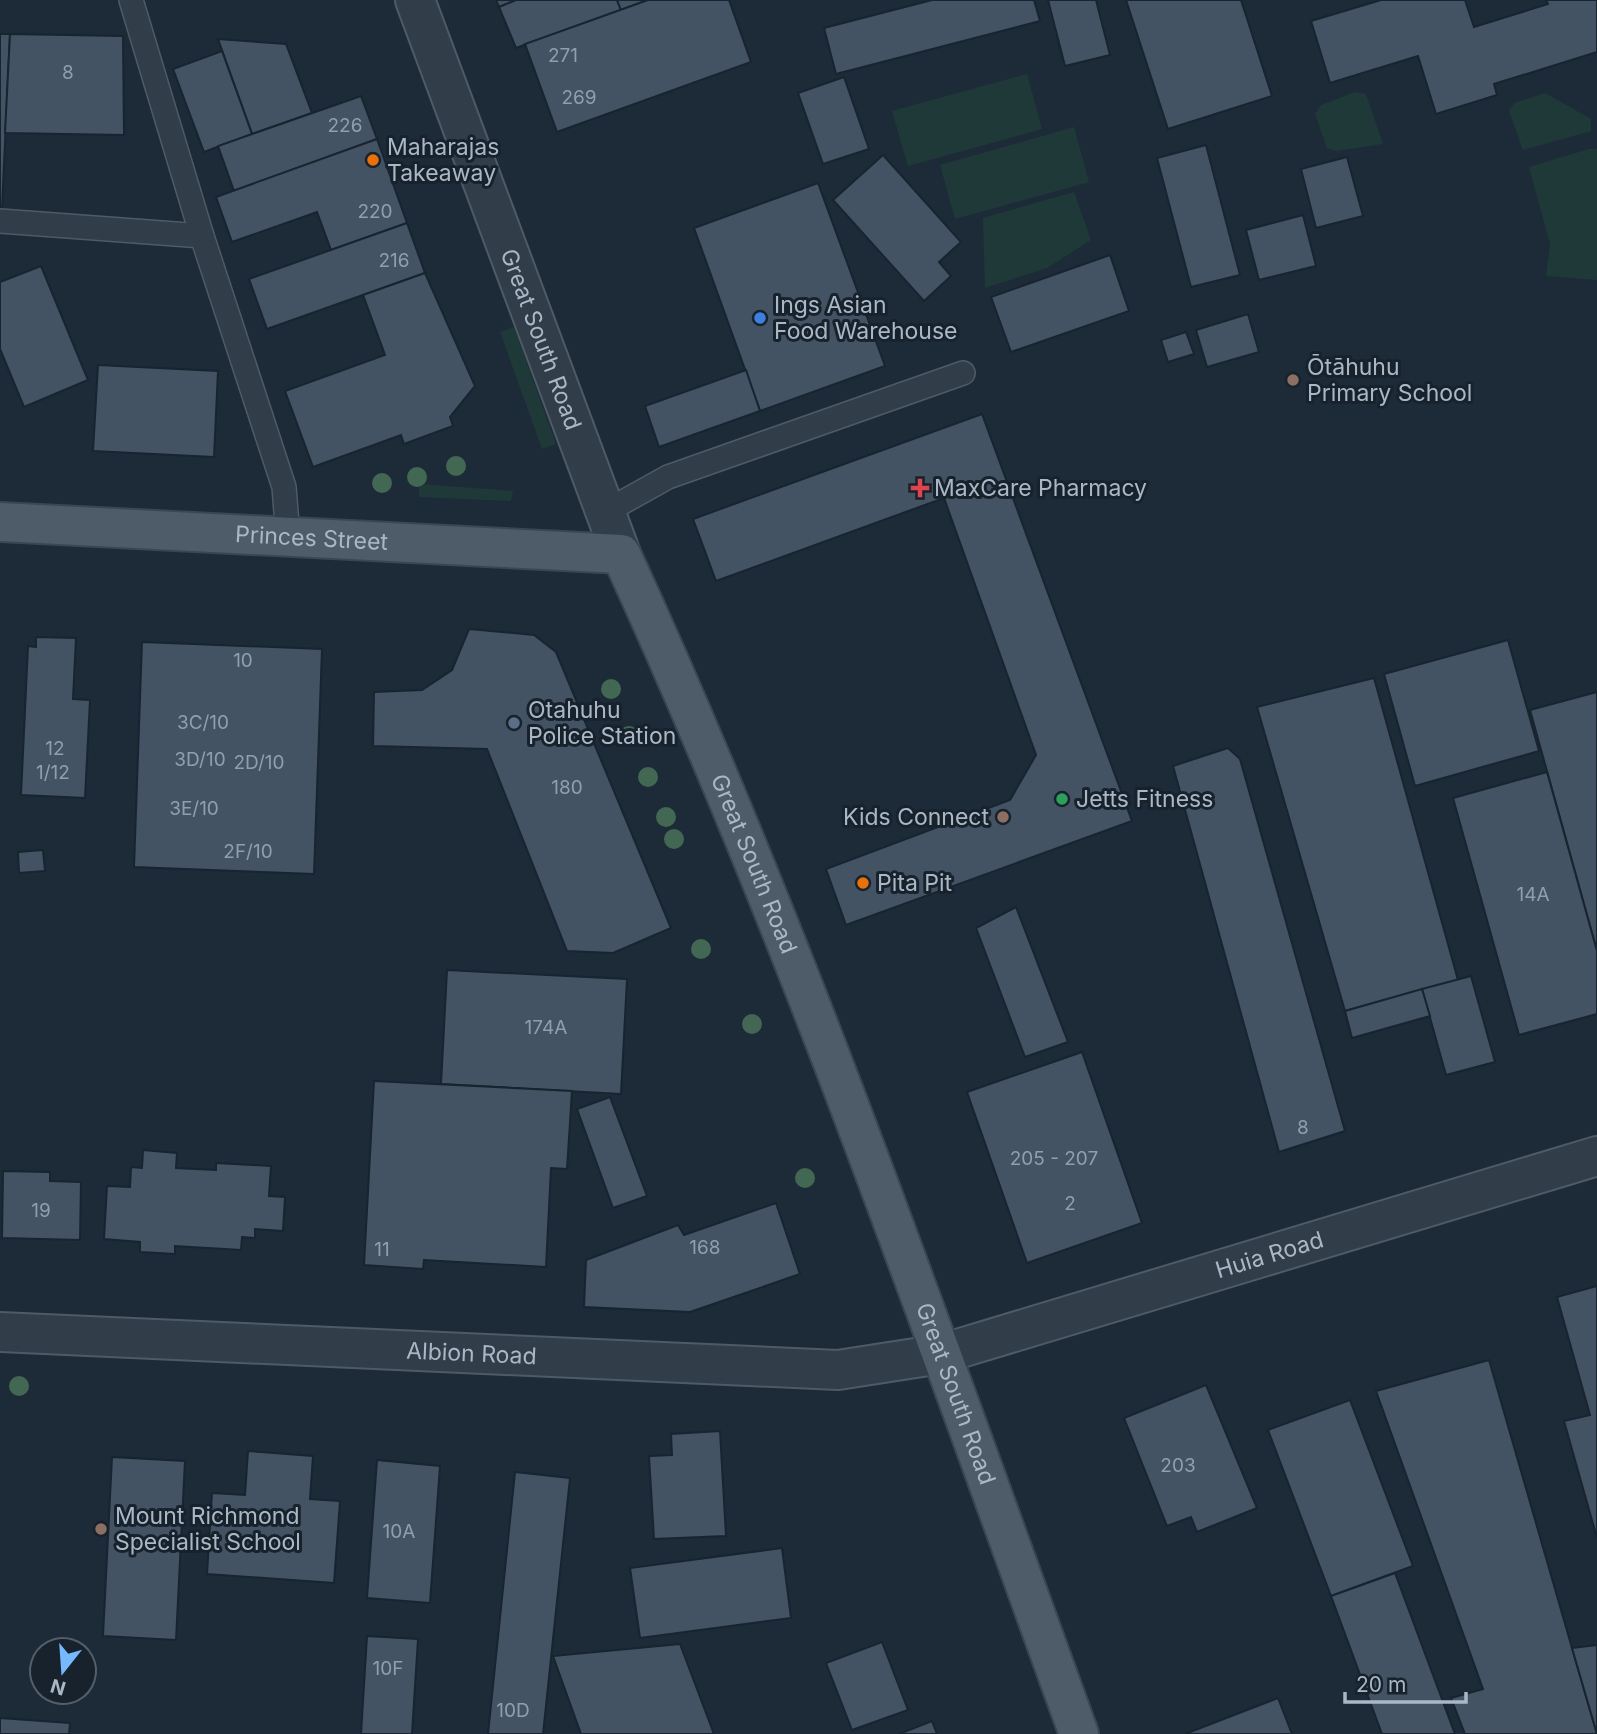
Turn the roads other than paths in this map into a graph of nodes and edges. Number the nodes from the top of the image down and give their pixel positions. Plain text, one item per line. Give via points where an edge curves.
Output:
1 (131, 0) edge
2 (415, 0) edge
3 (0, 221) edge
4 (202, 236) junction
5 (962, 373) dead end
6 (605, 512) junction
7 (0, 522) edge
8 (288, 537) junction
9 (621, 554) junction
10 (1597, 1156) edge
11 (0, 1332) edge
12 (941, 1354) junction
13 (1079, 1734) edge

1 - 4 lane
2 - 6 street, Great South Road
3 - 4 lane
4 - 8 lane via 284,487
5 - 6 lane via 668,477
6 - 9 street, Great South Road
7 - 8 main road, Princes Street
8 - 9 main road, Princes Street
9 - 12 main road, Great South Road via 736,813
10 - 12 street, Huia Road
11 - 12 street, Albion Road via 838,1370
12 - 13 main road, Great South Road

